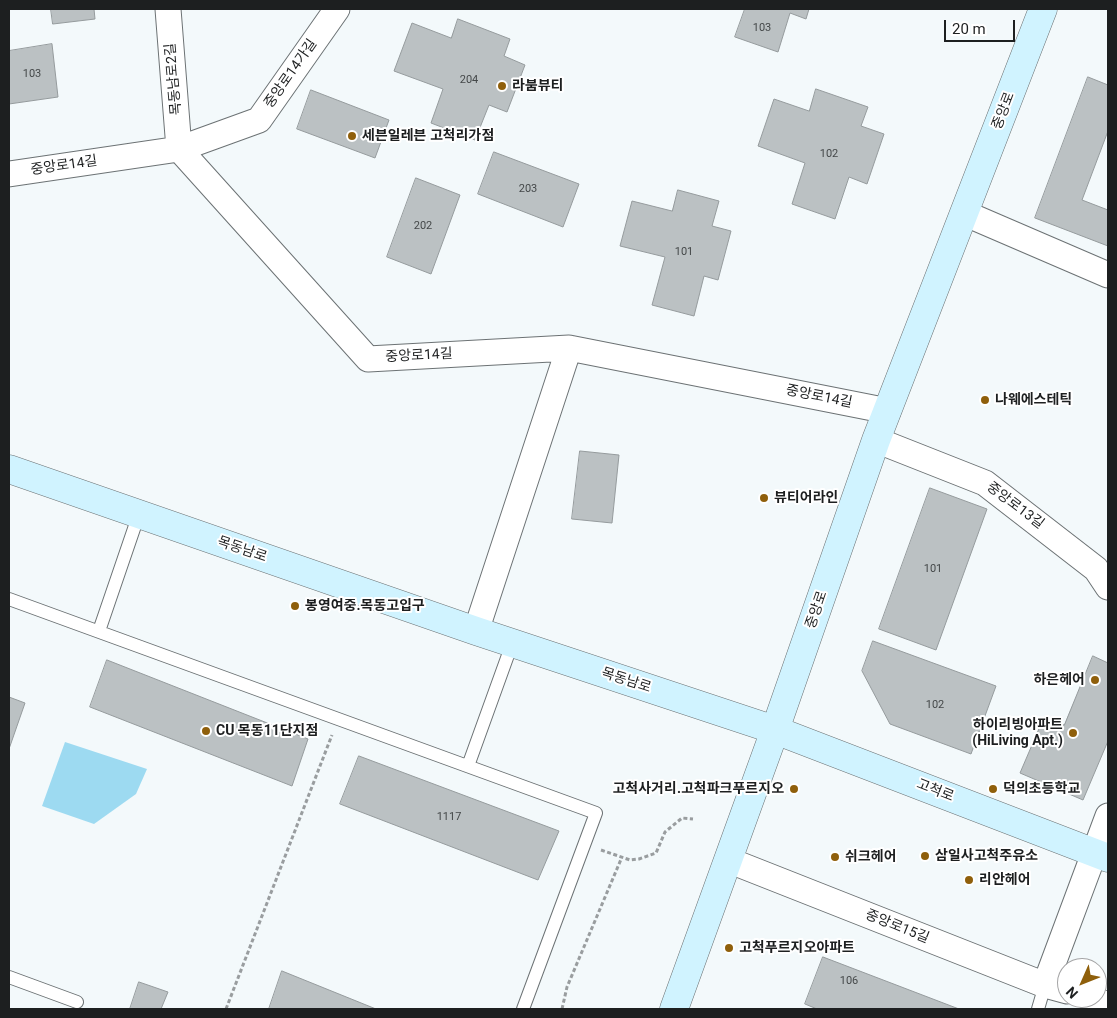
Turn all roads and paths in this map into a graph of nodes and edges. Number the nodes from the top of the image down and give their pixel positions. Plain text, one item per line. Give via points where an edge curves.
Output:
1 (168, 9) edge
2 (337, 9) edge
3 (1044, 9) edge
4 (179, 149) junction
5 (9, 174) edge
6 (964, 213) junction
7 (1108, 275) edge
8 (569, 348) junction
9 (888, 410) junction
10 (876, 440) junction
11 (9, 469) edge
12 (139, 514) junction
13 (1108, 587) edge
14 (9, 599) edge
15 (476, 631) junction
16 (99, 632) junction
17 (512, 644) junction
18 (339, 719) junction
19 (775, 730) junction
20 (468, 766) junction
21 (1108, 816) edge
22 (694, 819) dead end
23 (583, 847) junction
24 (1101, 855) edge
25 (622, 857) junction
26 (728, 860) junction
27 (9, 977) edge
28 (1056, 988) edge
29 (77, 1002) dead end
30 (226, 1009) edge
31 (523, 1009) edge
32 (562, 1009) edge
33 (674, 1009) edge
34 (1038, 1009) edge

1 - 4 street, 목동남로2길
2 - 4 street, 중앙로14가길 via 259,120
3 - 6 main road, 중앙로
4 - 5 street, 중앙로14길
4 - 8 street, 중앙로14길 via 368,359
6 - 7 street
6 - 9 main road, 중앙로
8 - 9 street, 중앙로14길
8 - 15 street
9 - 10 main road, 중앙로
10 - 13 street, 중앙로13길 via 985,483 1096,569
10 - 19 main road, 중앙로
11 - 12 main road, 목동남로
12 - 15 main road, 목동남로
12 - 16 lane
14 - 16 lane
15 - 17 main road, 목동남로
16 - 18 lane
17 - 19 main road, 목동남로
17 - 20 lane
18 - 20 lane
18 - 30 path
19 - 24 main road, 고척로
19 - 26 main road, 중앙로
20 - 23 lane via 596,813
21 - 24 street
22 - 25 path via 682,818 665,832 656,853 639,859
23 - 25 path
23 - 31 lane
24 - 28 street
25 - 32 path via 567,986
26 - 28 street, 중앙로15길
26 - 33 main road, 중앙로
27 - 29 lane
28 - 34 lane

